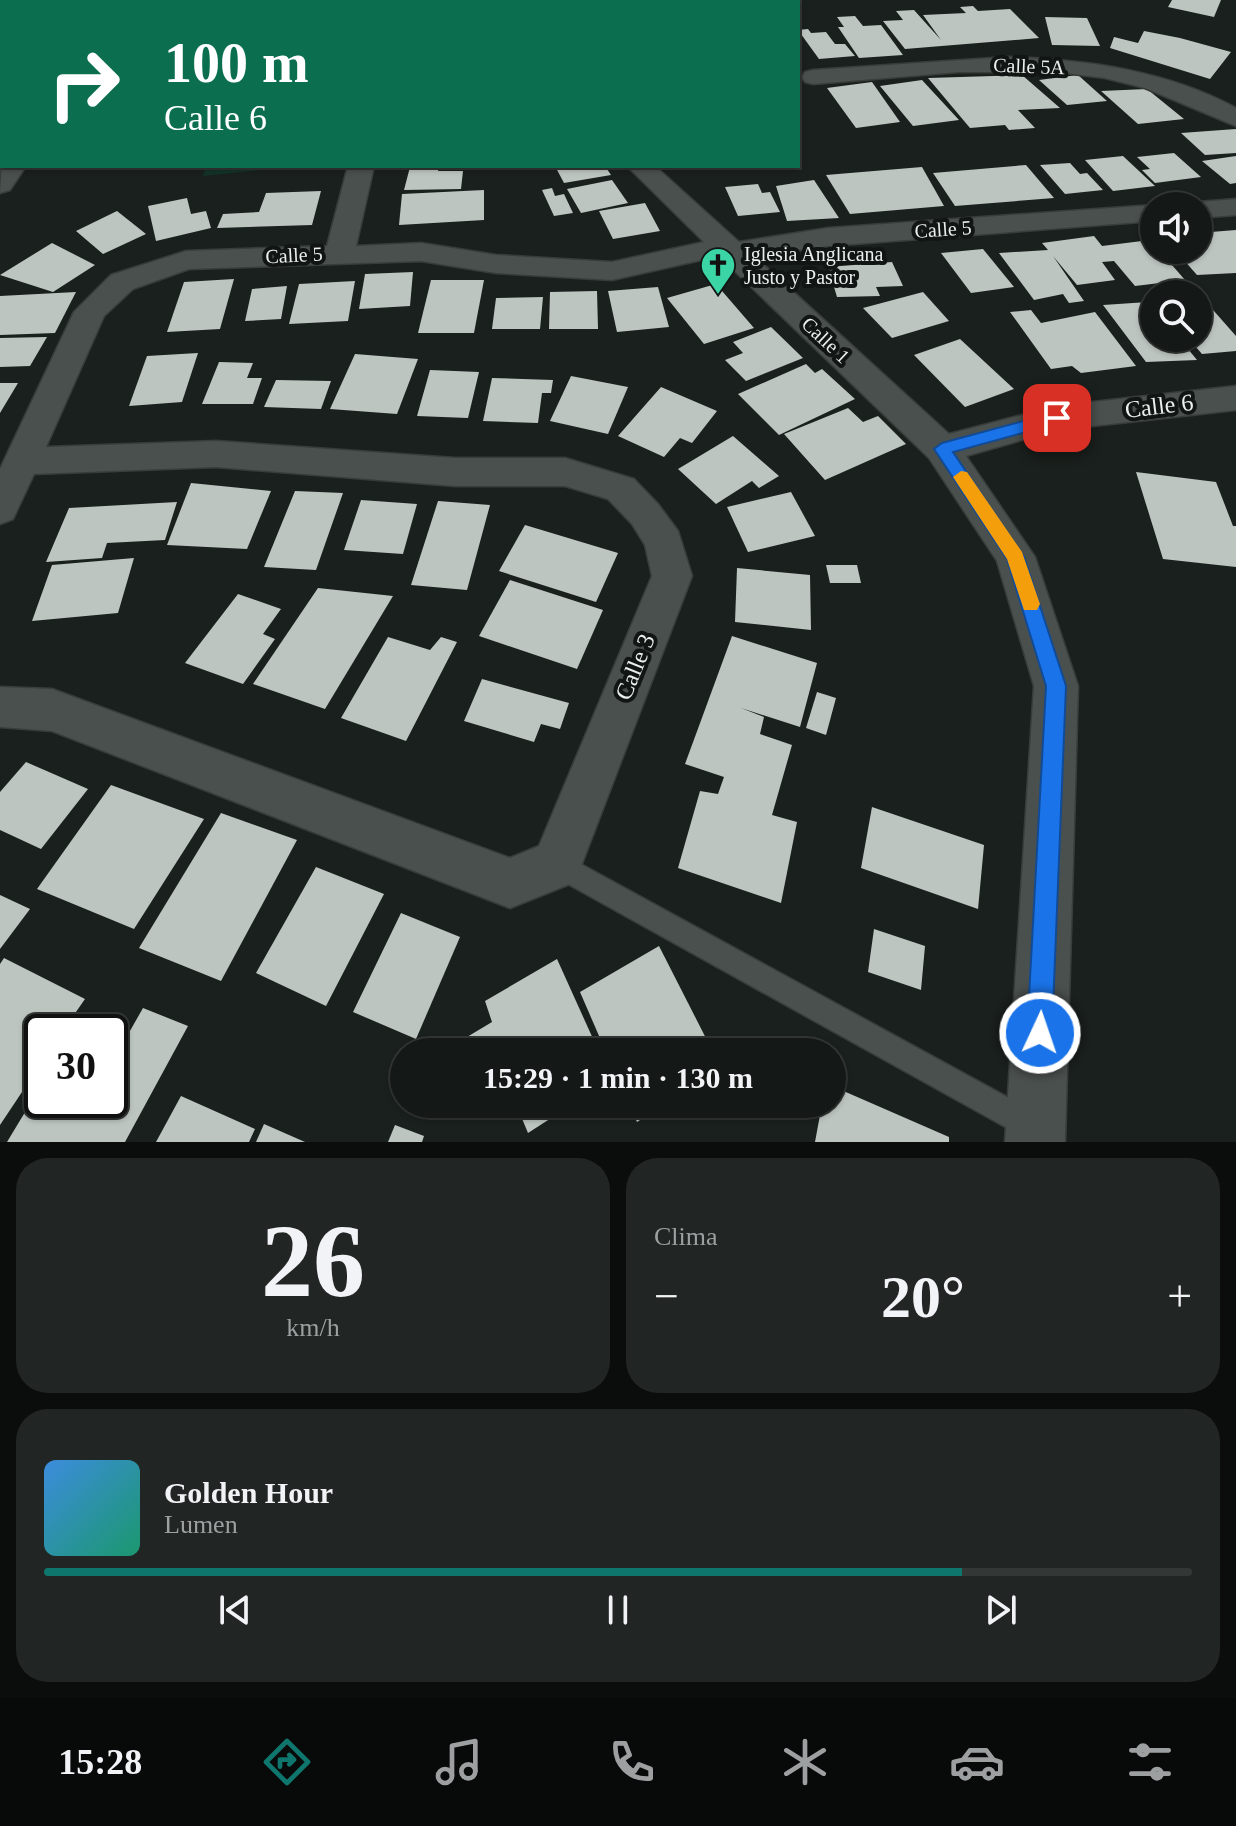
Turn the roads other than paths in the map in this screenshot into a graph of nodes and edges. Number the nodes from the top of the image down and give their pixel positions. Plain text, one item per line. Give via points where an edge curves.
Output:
1 (813, 77) dead end
2 (1236, 119) edge
3 (361, 168) edge
4 (642, 168) edge
5 (1236, 207) edge
6 (1212, 209) edge
7 (1140, 214) edge
8 (730, 249) junction
9 (340, 252) junction
10 (1236, 398) edge
11 (942, 449) junction
12 (22, 461) junction
13 (0, 509) edge
14 (0, 707) edge
15 (557, 864) junction
16 (1035, 1135) edge

1 - 2 street, Calle 5A via 1020,62 1115,72 1177,90
3 - 9 street
4 - 8 street, Calle 1
5 - 6 street
7 - 8 street, Calle 5
8 - 9 street, Calle 5 via 612,271 496,264 421,252
8 - 11 street, Calle 1
9 - 12 street, Calle 5 via 186,260 122,282 90,312
10 - 11 street, Calle 6 via 1057,418
11 - 16 street, Calle 1 via 1015,557 1056,686
12 - 13 street, Calle 5
12 - 15 street, Calle 3 via 216,454 455,472 565,472 621,489 664,542 672,576
14 - 15 street via 52,710 510,883
15 - 16 lane

